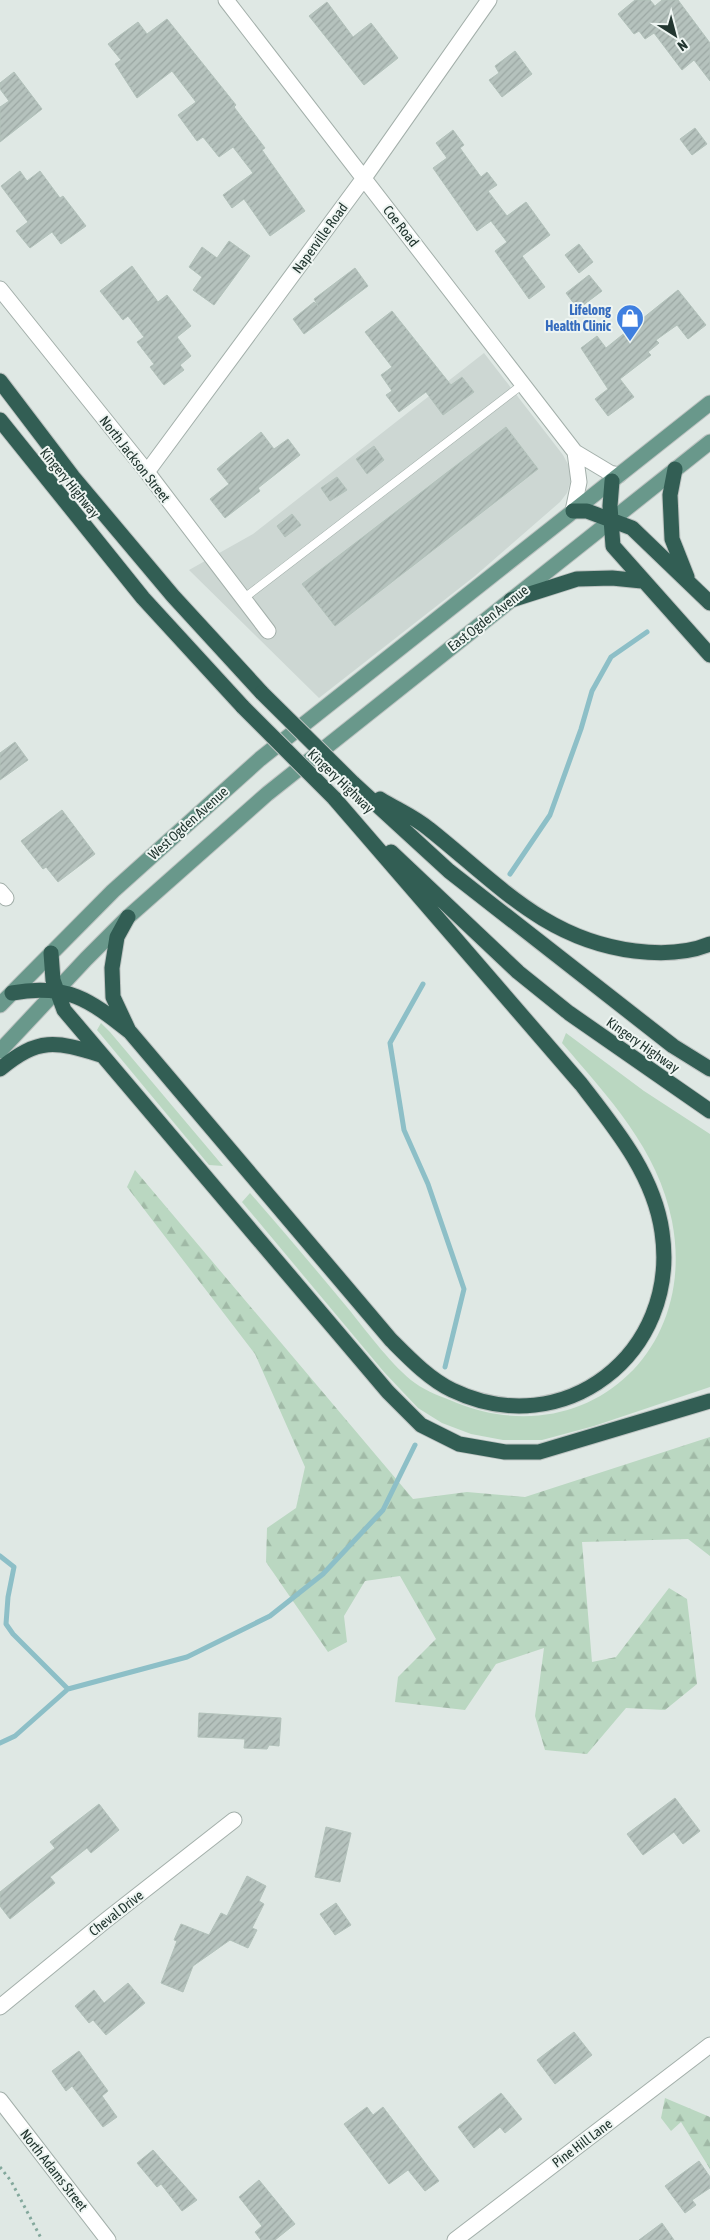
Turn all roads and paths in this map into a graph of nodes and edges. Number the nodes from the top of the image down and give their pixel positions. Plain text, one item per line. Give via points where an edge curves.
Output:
1 (226, 0) edge
2 (489, 0) edge
3 (364, 178) junction
4 (0, 289) edge
5 (0, 381) edge
6 (523, 384) junction
7 (710, 403) edge
8 (0, 420) edge
9 (710, 442) edge
10 (575, 452) junction
11 (676, 469) junction
12 (147, 472) junction
13 (615, 478) junction
14 (573, 511) junction
15 (611, 519) junction
16 (642, 581) junction
17 (689, 583) junction
18 (243, 599) junction
19 (510, 600) junction
20 (710, 603) edge
21 (268, 631) dead end
22 (710, 655) edge
23 (353, 783) junction
24 (334, 798) junction
25 (128, 917) junction
26 (710, 944) edge
27 (51, 953) junction
28 (56, 991) junction
29 (12, 993) junction
30 (0, 1005) edge
31 (130, 1032) junction
32 (0, 1051) edge
33 (101, 1055) junction
34 (0, 1069) edge
35 (710, 1069) edge
36 (710, 1111) edge
37 (710, 1401) edge
38 (234, 1820) dead end
39 (0, 2007) edge
40 (710, 2045) edge
41 (0, 2100) edge
42 (0, 2167) edge
43 (42, 2240) edge
44 (108, 2240) edge
45 (455, 2240) edge

1 - 3 street, Coe Road
2 - 3 street, Naperville Road
3 - 6 street, Coe Road
3 - 12 street, Naperville Road
4 - 12 street, North Jackson Street
5 - 23 highway, Kingery Highway, bridge via 74,477 173,596 262,693
6 - 10 street, Coe Road
6 - 18 lane
7 - 13 main road
8 - 24 highway, Kingery Highway, bridge via 143,598 243,707
9 - 11 main road, East Ogden Avenue
10 - 13 street, Coe Road
10 - 14 street, Coe Road via 579,482
11 - 15 main road, East Ogden Avenue
11 - 17 highway via 670,495 672,539
12 - 18 street, North Jackson Street
13 - 14 main road
13 - 15 highway
14 - 15 highway via 587,511
14 - 27 main road, West Ogden Avenue via 260,759 113,891
15 - 16 highway via 613,546
15 - 17 highway via 632,528
15 - 19 main road, East Ogden Avenue
16 - 19 highway via 577,579
16 - 22 highway
17 - 20 highway
18 - 21 street, North Jackson Street
19 - 25 main road, East Ogden Avenue via 267,794
23 - 26 highway via 428,828 484,878 569,934 614,948 657,954 696,950
23 - 35 highway, Kingery Highway via 449,871 673,1046
24 - 31 highway via 581,1084 634,1157 656,1206 662,1232 664,1268 655,1313 633,1352 612,1374 584,1392 555,1402 524,1406 490,1403 452,1390 420,1368 391,1340
24 - 36 highway, Kingery Highway via 518,972 569,1013
25 - 28 main road
25 - 31 highway via 117,937 112,968 113,997
27 - 28 highway
27 - 29 main road, West Ogden Avenue
28 - 29 highway
28 - 31 highway via 87,1000
28 - 32 main road
28 - 33 highway via 64,1010
29 - 30 main road, West Ogden Avenue
33 - 34 highway via 67,1044 40,1044
33 - 37 highway via 381,1384 421,1425 458,1444 505,1452 539,1452
38 - 39 street, Cheval Drive
40 - 45 street, Pine Hill Lane
41 - 44 street, North Adams Street
42 - 43 path via 11,2181

